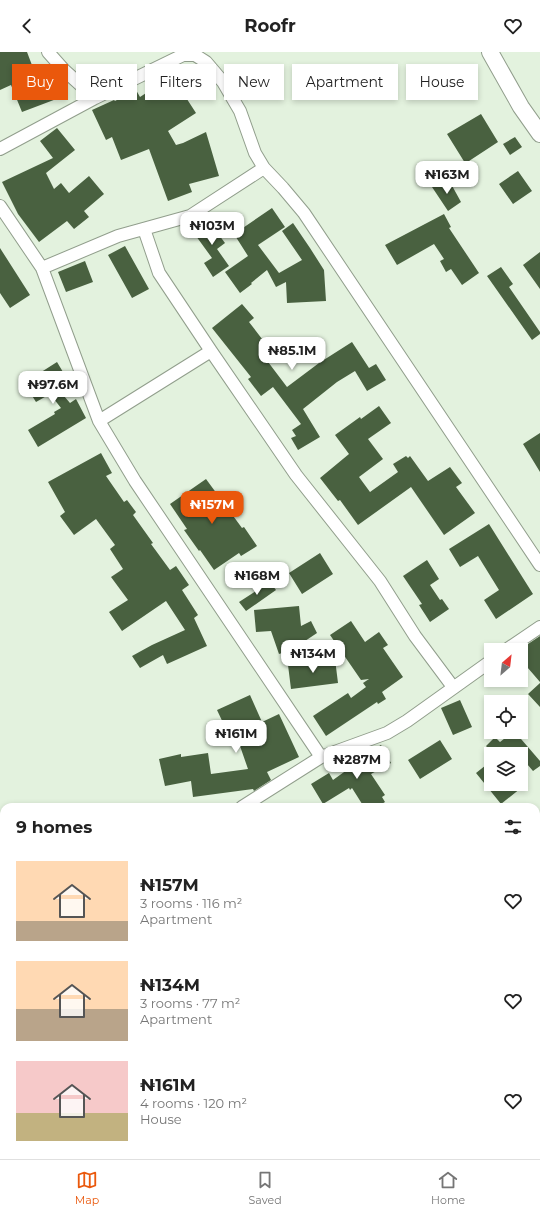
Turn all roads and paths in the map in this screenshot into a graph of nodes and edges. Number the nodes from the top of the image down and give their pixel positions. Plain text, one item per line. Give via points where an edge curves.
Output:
1 (48, 52) edge
2 (490, 52) edge
3 (137, 78) edge
4 (76, 80) edge
5 (92, 100) edge
6 (540, 134) edge
7 (0, 149) edge
8 (264, 168) junction
9 (0, 206) edge
10 (4, 220) edge
11 (144, 229) junction
12 (42, 268) junction
13 (211, 351) junction
14 (99, 421) junction
15 (540, 565) edge
16 (540, 626) edge
17 (516, 643) edge
18 (484, 666) edge
19 (454, 687) junction
20 (321, 757) junction
21 (248, 803) edge

1 - 4 street
2 - 6 street via 521,107
3 - 8 street via 183,55 195,55 206,62 223,82 240,111 255,153
5 - 7 street
8 - 11 street via 190,216
8 - 15 street via 304,213
9 - 10 street
10 - 12 street
11 - 12 street via 118,236
11 - 13 street via 159,273
12 - 14 street
13 - 14 street
13 - 19 street via 296,475 380,582 415,636
14 - 20 street via 135,482
16 - 17 street
18 - 19 street
19 - 20 street via 387,734
20 - 21 street

